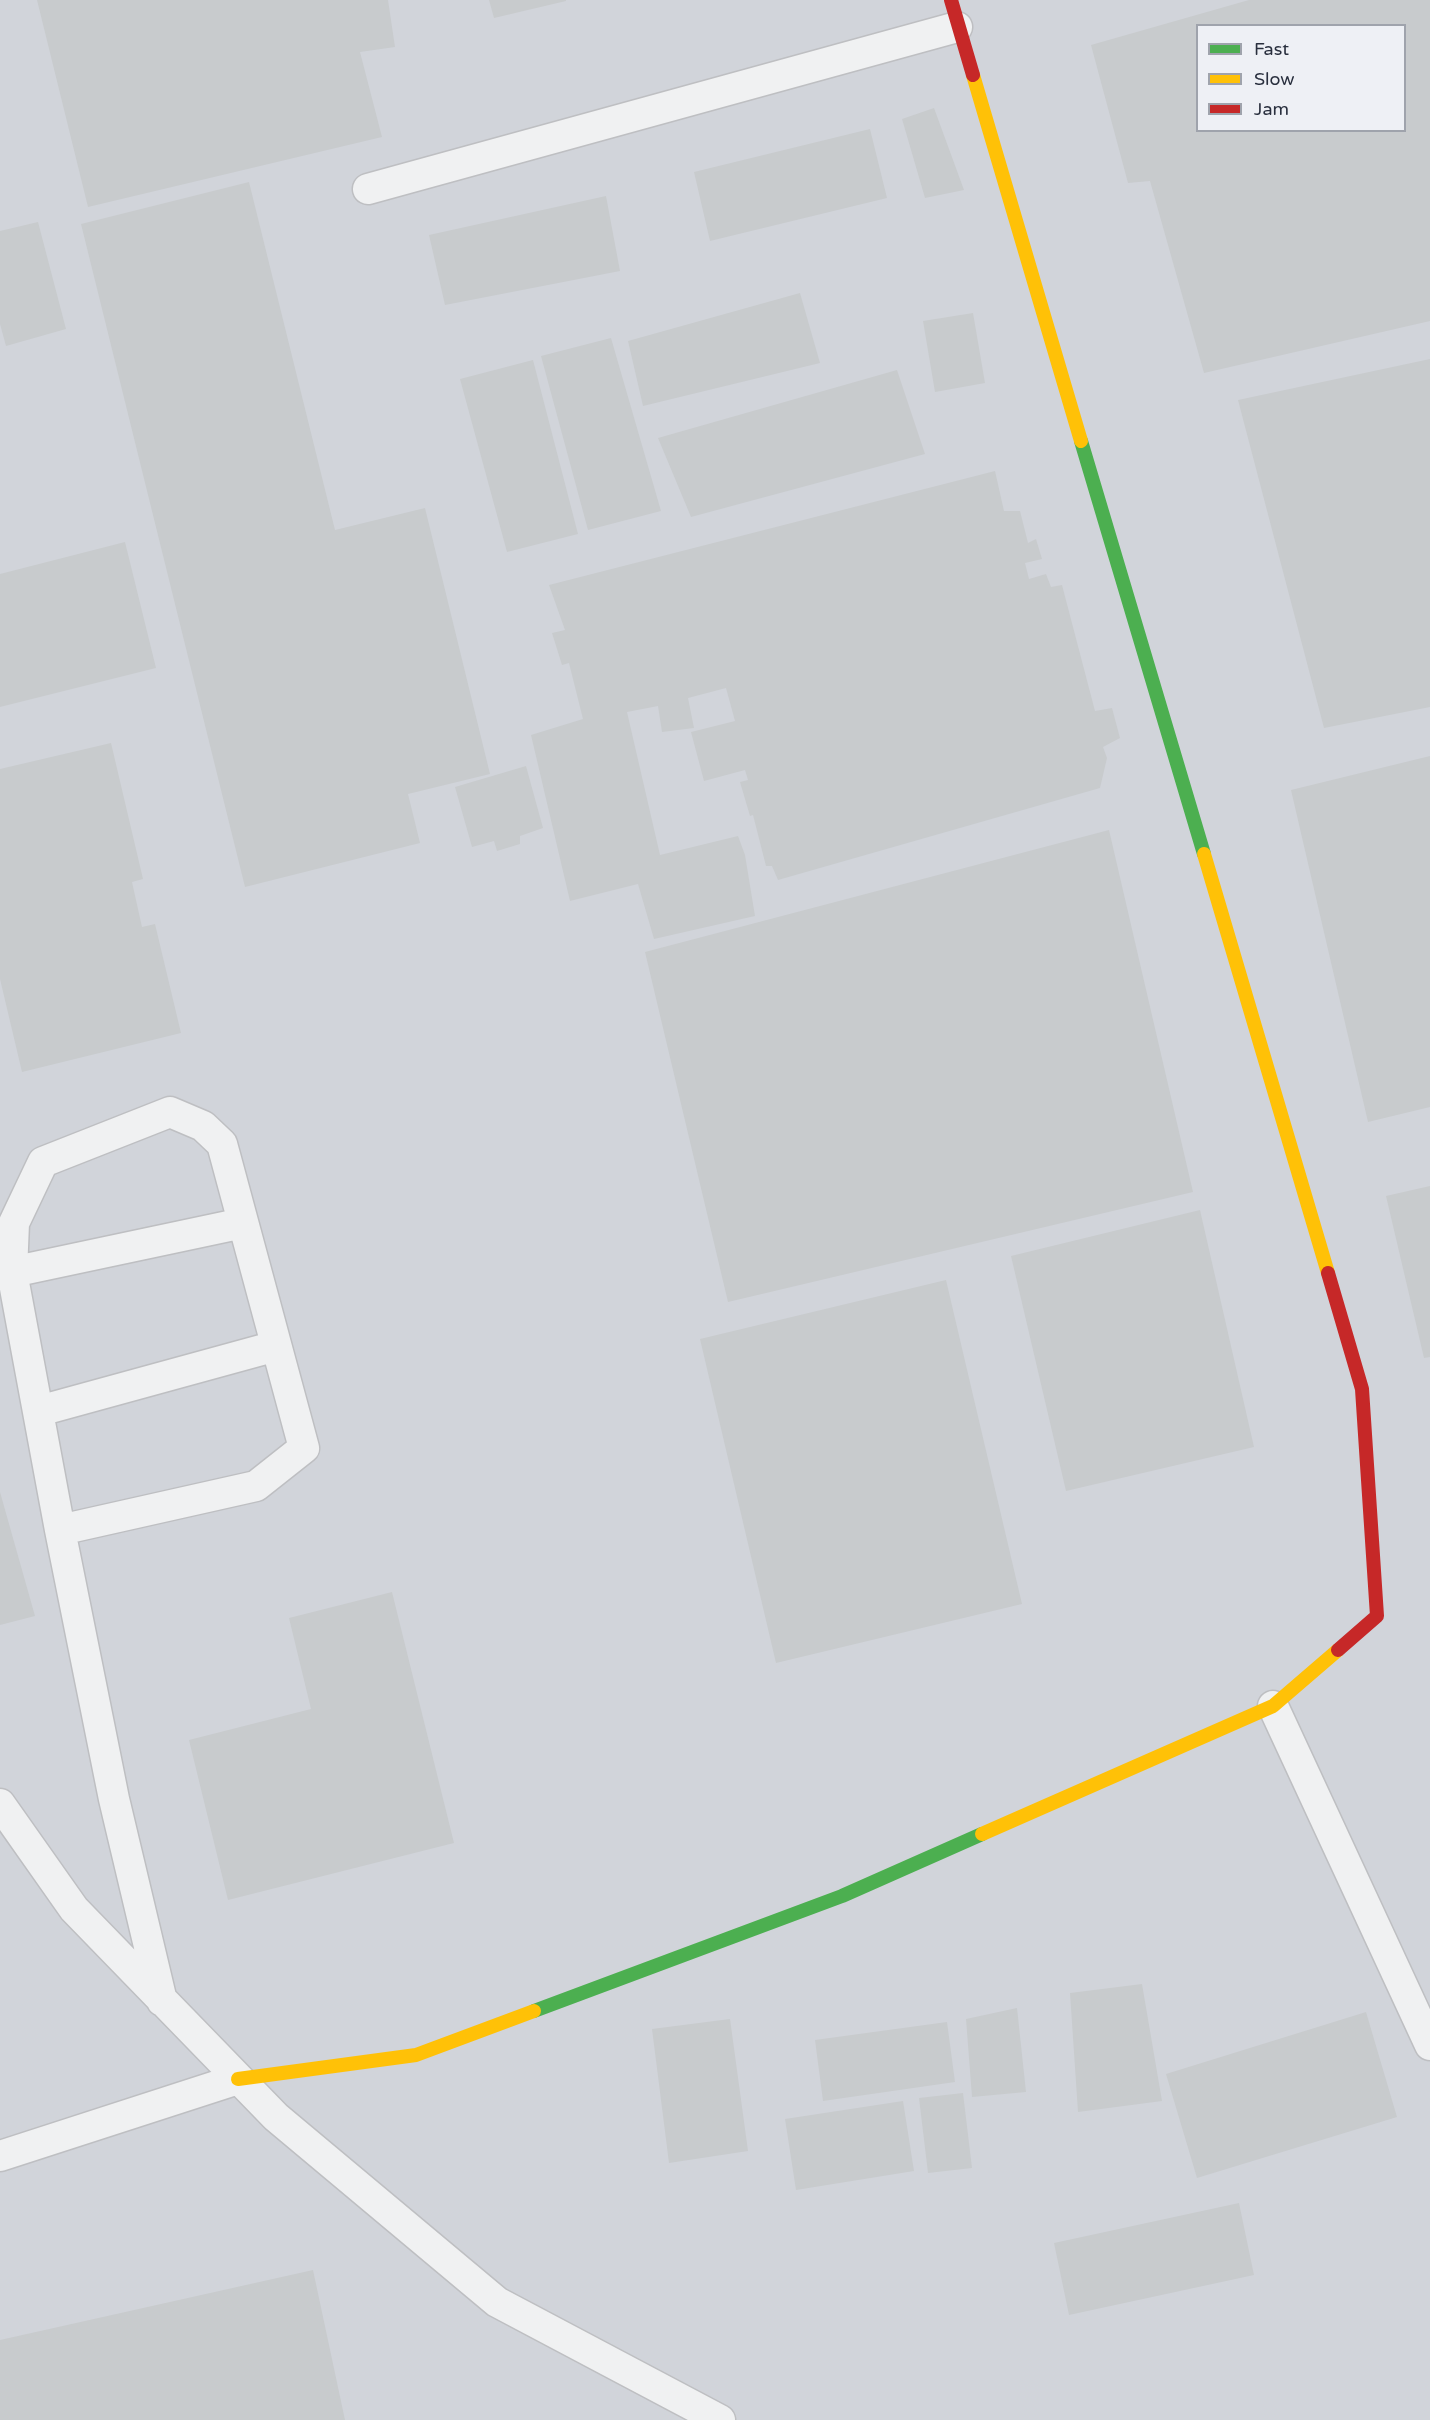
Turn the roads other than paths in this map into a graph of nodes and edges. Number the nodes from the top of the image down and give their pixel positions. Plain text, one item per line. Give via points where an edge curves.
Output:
1 (954, 13) edge
2 (368, 189) dead end
3 (243, 1223) junction
4 (12, 1272) junction
5 (276, 1346) junction
6 (39, 1411) junction
7 (60, 1530) junction
8 (1273, 1706) junction
9 (0, 1804) edge
10 (162, 2001) junction
11 (1430, 2045) edge
12 (238, 2079) junction
13 (0, 2156) edge
14 (720, 2420) edge

1 - 2 lane
1 - 8 street via 1362,1389 1377,1616
3 - 4 lane
3 - 4 lane via 222,1144 203,1126 170,1112 44,1162 14,1223
3 - 5 lane
4 - 6 lane
5 - 6 lane
5 - 7 lane via 304,1448 285,1465 256,1486
6 - 7 lane
7 - 10 lane via 114,1799
8 - 11 lane
8 - 12 street via 842,1896 416,2055
9 - 10 lane via 74,1909
10 - 12 lane
12 - 13 lane
12 - 14 lane via 276,2117 497,2302

